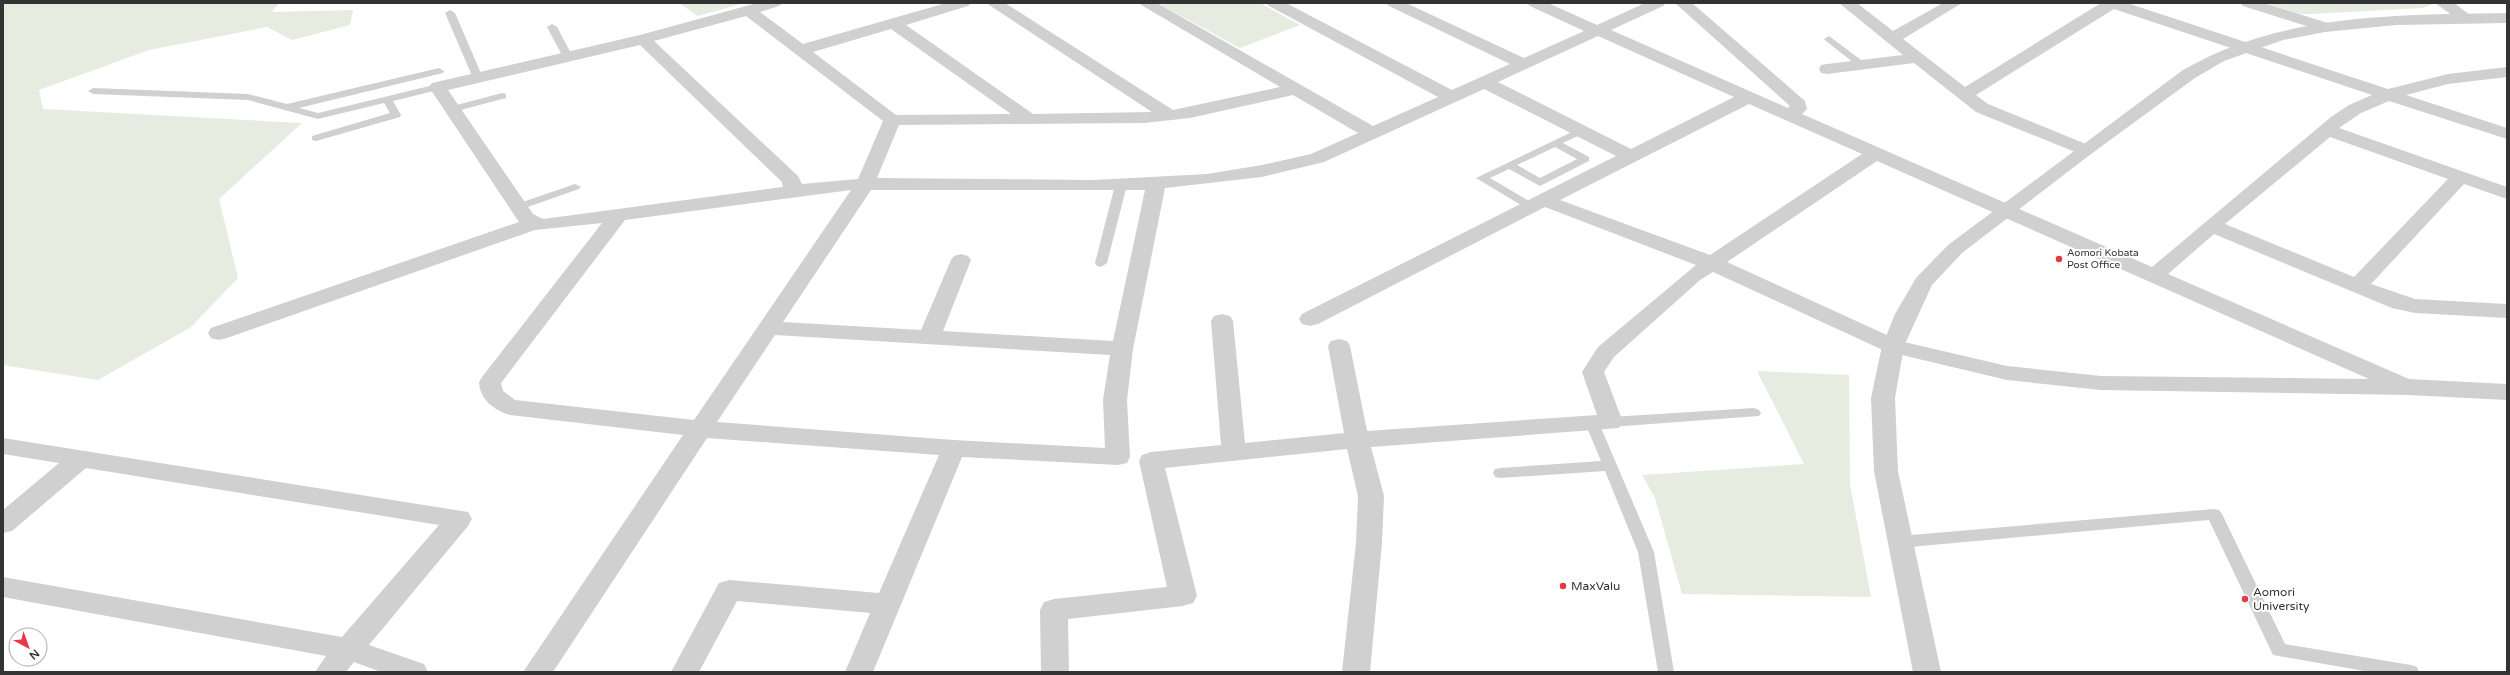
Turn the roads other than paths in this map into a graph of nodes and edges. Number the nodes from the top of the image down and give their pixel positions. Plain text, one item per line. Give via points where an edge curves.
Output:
1 (774, 3) edge
2 (963, 3) edge
3 (994, 3) edge
4 (1146, 3) edge
5 (1274, 3) edge
6 (1394, 3) edge
7 (1535, 3) edge
8 (1658, 3) edge
9 (1683, 3) edge
10 (1847, 3) edge
11 (1954, 3) edge
12 (2112, 3) edge
13 (2248, 3) edge
14 (2443, 3) edge
15 (748, 10) junction
16 (450, 13) dead end
17 (2466, 18) junction
18 (2507, 18) edge
19 (893, 23) junction
20 (552, 27) dead end
21 (2325, 27) junction
22 (1597, 31) junction
23 (1892, 38) junction
24 (643, 39) junction
25 (1829, 39) dead end
26 (2244, 47) junction
27 (802, 50) junction
28 (568, 57) junction
29 (1918, 58) junction
30 (1523, 64) junction
31 (1862, 65) junction
32 (1827, 69) dead end
33 (2507, 72) edge
34 (2474, 74) junction
35 (478, 78) junction
36 (439, 79) junction
37 (1484, 82) junction
38 (2507, 84) edge
39 (1295, 89) junction
40 (93, 91) dead end
41 (1965, 94) junction
42 (2388, 94) junction
43 (502, 96) dead end
44 (1452, 97) junction
45 (1748, 97) junction
46 (388, 99) junction
47 (288, 107) junction
48 (453, 109) junction
49 (1789, 114) junction
50 (1169, 115) junction
51 (892, 120) junction
52 (1031, 120) junction
53 (2328, 130) junction
54 (1580, 131) junction
55 (1372, 133) junction
56 (2507, 134) edge
57 (316, 138) dead end
58 (1555, 143) junction
59 (2085, 150) junction
60 (1876, 153) junction
61 (1630, 156) junction
62 (1508, 166) junction
63 (1560, 172) junction
64 (2460, 177) junction
65 (1578, 182) junction
66 (866, 184) junction
67 (1121, 185) junction
68 (1156, 185) junction
69 (575, 187) dead end
70 (794, 191) junction
71 (2507, 193) edge
72 (1537, 203) junction
73 (518, 207) junction
74 (2007, 210) junction
75 (619, 215) junction
76 (535, 222) junction
77 (2211, 226) junction
78 (961, 260) dead end
79 (1101, 263) dead end
80 (1711, 263) junction
81 (2155, 275) junction
82 (2358, 285) junction
83 (2507, 311) edge
84 (1310, 319) dead end
85 (1222, 321) dead end
86 (771, 328) junction
87 (219, 333) dead end
88 (929, 338) junction
89 (1339, 346) dead end
90 (1893, 346) junction
91 (1122, 349) junction
92 (2408, 387) junction
93 (2507, 392) edge
94 (1754, 413) dead end
95 (1602, 423) junction
96 (699, 429) junction
97 (1357, 440) junction
98 (3, 446) edge
99 (954, 448) junction
100 (1234, 453) junction
101 (82, 458) junction
102 (1610, 466) junction
103 (1500, 473) dead end
104 (3, 524) edge
105 (1900, 542) junction
106 (3, 587) edge
107 (888, 604) junction
108 (349, 649) junction
109 (329, 672) edge
110 (414, 672) edge
111 (537, 672) edge
112 (685, 672) edge
113 (859, 672) edge
114 (1055, 672) edge
115 (1356, 672) edge
116 (1666, 672) edge
117 (1927, 672) edge
118 (2411, 672) edge

1 - 15 street
2 - 19 street
3 - 50 street
4 - 39 street
5 - 44 street
6 - 30 street
7 - 22 street
8 - 22 street
9 - 49 street via 1799,105 1798,109
10 - 23 street
11 - 23 street
12 - 26 street
12 - 41 street
13 - 21 street
14 - 17 street
15 - 24 street
15 - 27 street
16 - 35 lane
17 - 18 street
17 - 21 street via 2396,20
19 - 27 street
19 - 52 street
20 - 28 lane
21 - 26 street via 2279,36
22 - 30 street
22 - 45 street
23 - 29 street
24 - 28 street
24 - 70 street via 791,180
25 - 31 lane
26 - 42 street
26 - 59 street via 2218,57 2189,74
27 - 51 street
28 - 35 street
29 - 31 street
29 - 41 street
30 - 37 street
31 - 32 street
33 - 34 street
34 - 38 street
34 - 42 street via 2425,82
35 - 36 street
36 - 46 lane
36 - 47 lane
36 - 48 street
37 - 44 street
37 - 54 street
39 - 50 street via 1190,113
39 - 55 street
40 - 47 lane via 248,97
41 - 59 street via 1982,108
42 - 53 street via 2353,110
42 - 56 street
43 - 48 lane
44 - 55 street
45 - 49 street
45 - 61 street
46 - 47 lane via 318,116
46 - 57 lane via 396,115
48 - 73 street
49 - 60 street
50 - 52 street
51 - 52 street
51 - 66 street
53 - 64 street
53 - 77 street via 2272,173
54 - 58 lane
54 - 61 street
55 - 68 street via 1318,158 1282,168 1234,177
58 - 62 lane
58 - 63 lane via 1585,159
59 - 74 street
60 - 74 street
60 - 80 street
61 - 65 street
62 - 63 lane via 1540,183
62 - 72 lane via 1482,178
63 - 65 lane
64 - 71 street
64 - 82 street
65 - 72 street
66 - 67 street
66 - 70 street
66 - 86 street
67 - 68 street
67 - 79 lane
68 - 91 street
69 - 73 lane
70 - 75 street
72 - 80 street
72 - 84 street
73 - 76 street via 526,218
74 - 81 street
74 - 90 street via 1955,249 1923,282
75 - 76 street via 540,225
75 - 96 street via 490,382 490,391 496,399 510,407
76 - 87 street
77 - 81 street
77 - 82 street
78 - 88 street
80 - 90 street
80 - 95 street via 1606,352 1593,372
81 - 92 street
82 - 83 street via 2400,303 2415,306
85 - 100 street
86 - 88 street
86 - 96 street
88 - 91 street
89 - 97 street
90 - 92 street via 2007,373 2101,383
90 - 105 street via 1883,398 1886,471
91 - 99 street via 1115,400 1118,457
92 - 93 street
94 - 95 lane
95 - 97 street
95 - 102 lane
96 - 99 street
96 - 111 street
97 - 100 street
97 - 115 street via 1371,496
98 - 101 street
99 - 107 street
100 - 114 street via 1151,461 1183,596 1054,610
101 - 104 street
101 - 108 street via 459,519
102 - 103 lane
102 - 116 lane via 1646,552
105 - 117 street
105 - 118 lane via 2214,514 2279,650
106 - 108 street
107 - 112 street via 729,590
107 - 113 street
108 - 109 street
108 - 110 street

